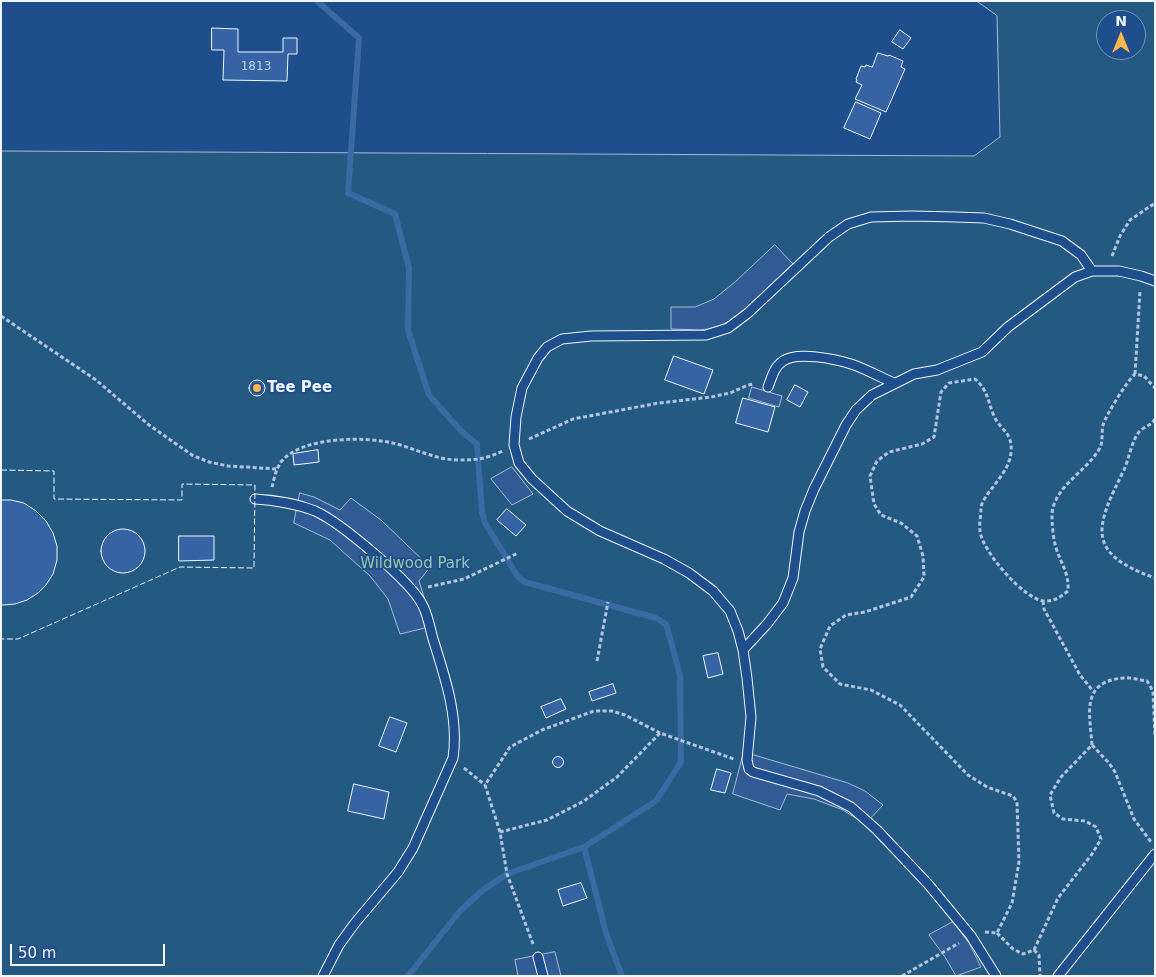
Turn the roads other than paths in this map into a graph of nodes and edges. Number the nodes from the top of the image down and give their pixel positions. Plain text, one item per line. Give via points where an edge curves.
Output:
1 (1092, 271) junction
2 (1155, 281) edge
3 (894, 383) junction
4 (769, 385) road end
5 (255, 499) dead end
6 (743, 650) junction
7 (1155, 854) edge
8 (538, 957) road end
9 (323, 976) edge
10 (544, 976) edge
11 (996, 976) edge
12 (1058, 976) edge

1 - 2 lane via 1119,271
1 - 3 lane via 1075,277 1008,327 982,352
1 - 6 lane via 1081,255 1062,241 1010,224 965,217 871,217 848,224 828,237 728,328 706,334 581,337 562,339 547,346 522,388 514,445 519,463 567,511 600,531 664,559 713,591 730,611
3 - 4 lane via 851,364 792,356 775,369
3 - 6 lane via 872,395 846,425 805,511 789,591 767,624
5 - 9 lane via 315,511 377,556 422,605 450,698 456,744 453,758 413,848 398,872 339,945
6 - 11 lane via 751,717 749,769 819,791 851,807 928,884 971,936
7 - 12 lane
8 - 10 lane

